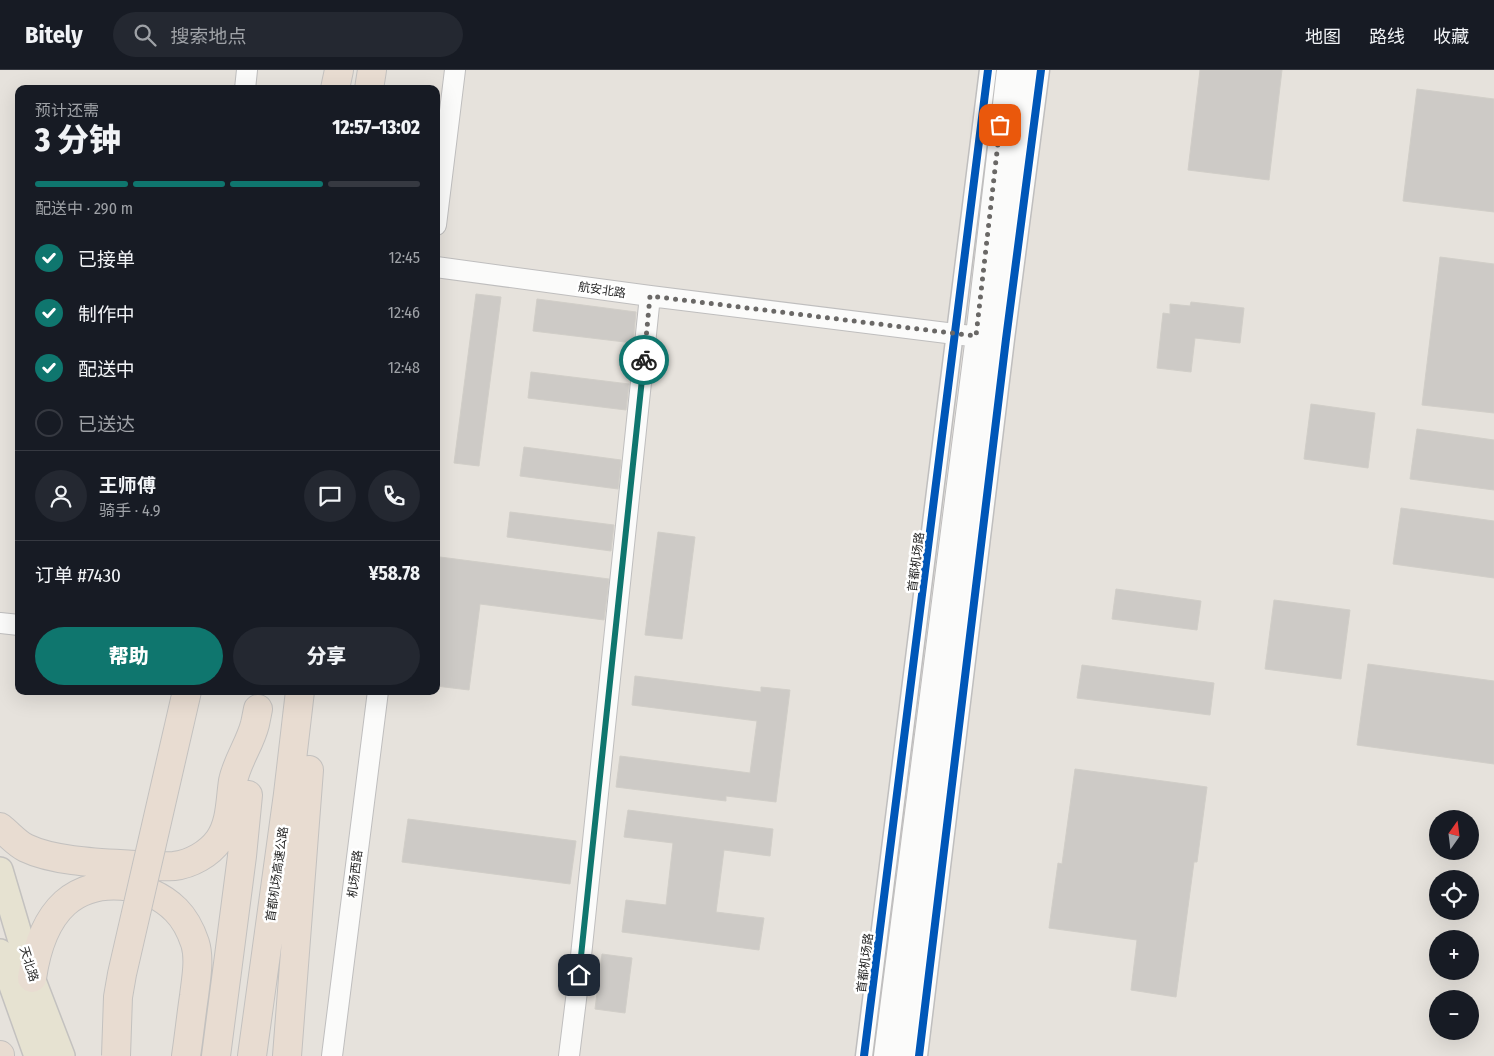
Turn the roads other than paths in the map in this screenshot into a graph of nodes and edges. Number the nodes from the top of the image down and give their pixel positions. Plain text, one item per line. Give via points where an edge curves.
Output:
1 (248, 70) edge
2 (340, 70) edge
3 (372, 70) edge
4 (455, 70) edge
5 (988, 70) edge
6 (1007, 70) edge
7 (1024, 70) edge
8 (1041, 70) edge
9 (246, 85) edge
10 (337, 85) edge
11 (370, 85) edge
12 (440, 192) edge
13 (440, 268) edge
14 (650, 296) junction
15 (955, 334) junction
16 (992, 338) junction
17 (0, 623) edge
18 (15, 625) edge
19 (186, 695) edge
20 (300, 695) edge
21 (315, 695) edge
22 (377, 695) edge
23 (259, 700) edge
24 (0, 827) edge
25 (0, 870) edge
26 (0, 952) edge
27 (32, 978) junction
28 (36, 1056) edge
29 (62, 1056) edge
30 (116, 1056) edge
31 (186, 1056) edge
32 (216, 1056) edge
33 (252, 1056) edge
34 (287, 1056) edge
35 (332, 1056) edge
36 (569, 1056) edge
37 (864, 1056) edge
38 (884, 1056) edge
39 (903, 1056) edge
40 (919, 1056) edge

1 - 9 street
2 - 10 highway
3 - 11 highway
4 - 12 street
5 - 15 street, 首都机场路
6 - 16 street
7 - 16 street
8 - 16 street
13 - 14 street, 航安北路
14 - 15 street, 航安北路
14 - 36 street
15 - 16 street, 航安北路
15 - 37 street, 首都机场路
16 - 38 street
16 - 39 street
16 - 40 street
17 - 18 street
19 - 30 highway, bridge via 122,974
20 - 33 highway, 首都机场高速公路
21 - 34 highway
22 - 35 street, 机场西路
23 - 24 highway via 255,724 236,772 223,832 210,850 194,859 174,866 73,859 28,849
23 - 32 highway
25 - 27 main road, 天北路
26 - 28 main road, 天北路
27 - 29 main road, 天北路
27 - 31 highway via 48,925 60,908 78,894 92,888 116,886 155,895 177,911 195,945 197,965

